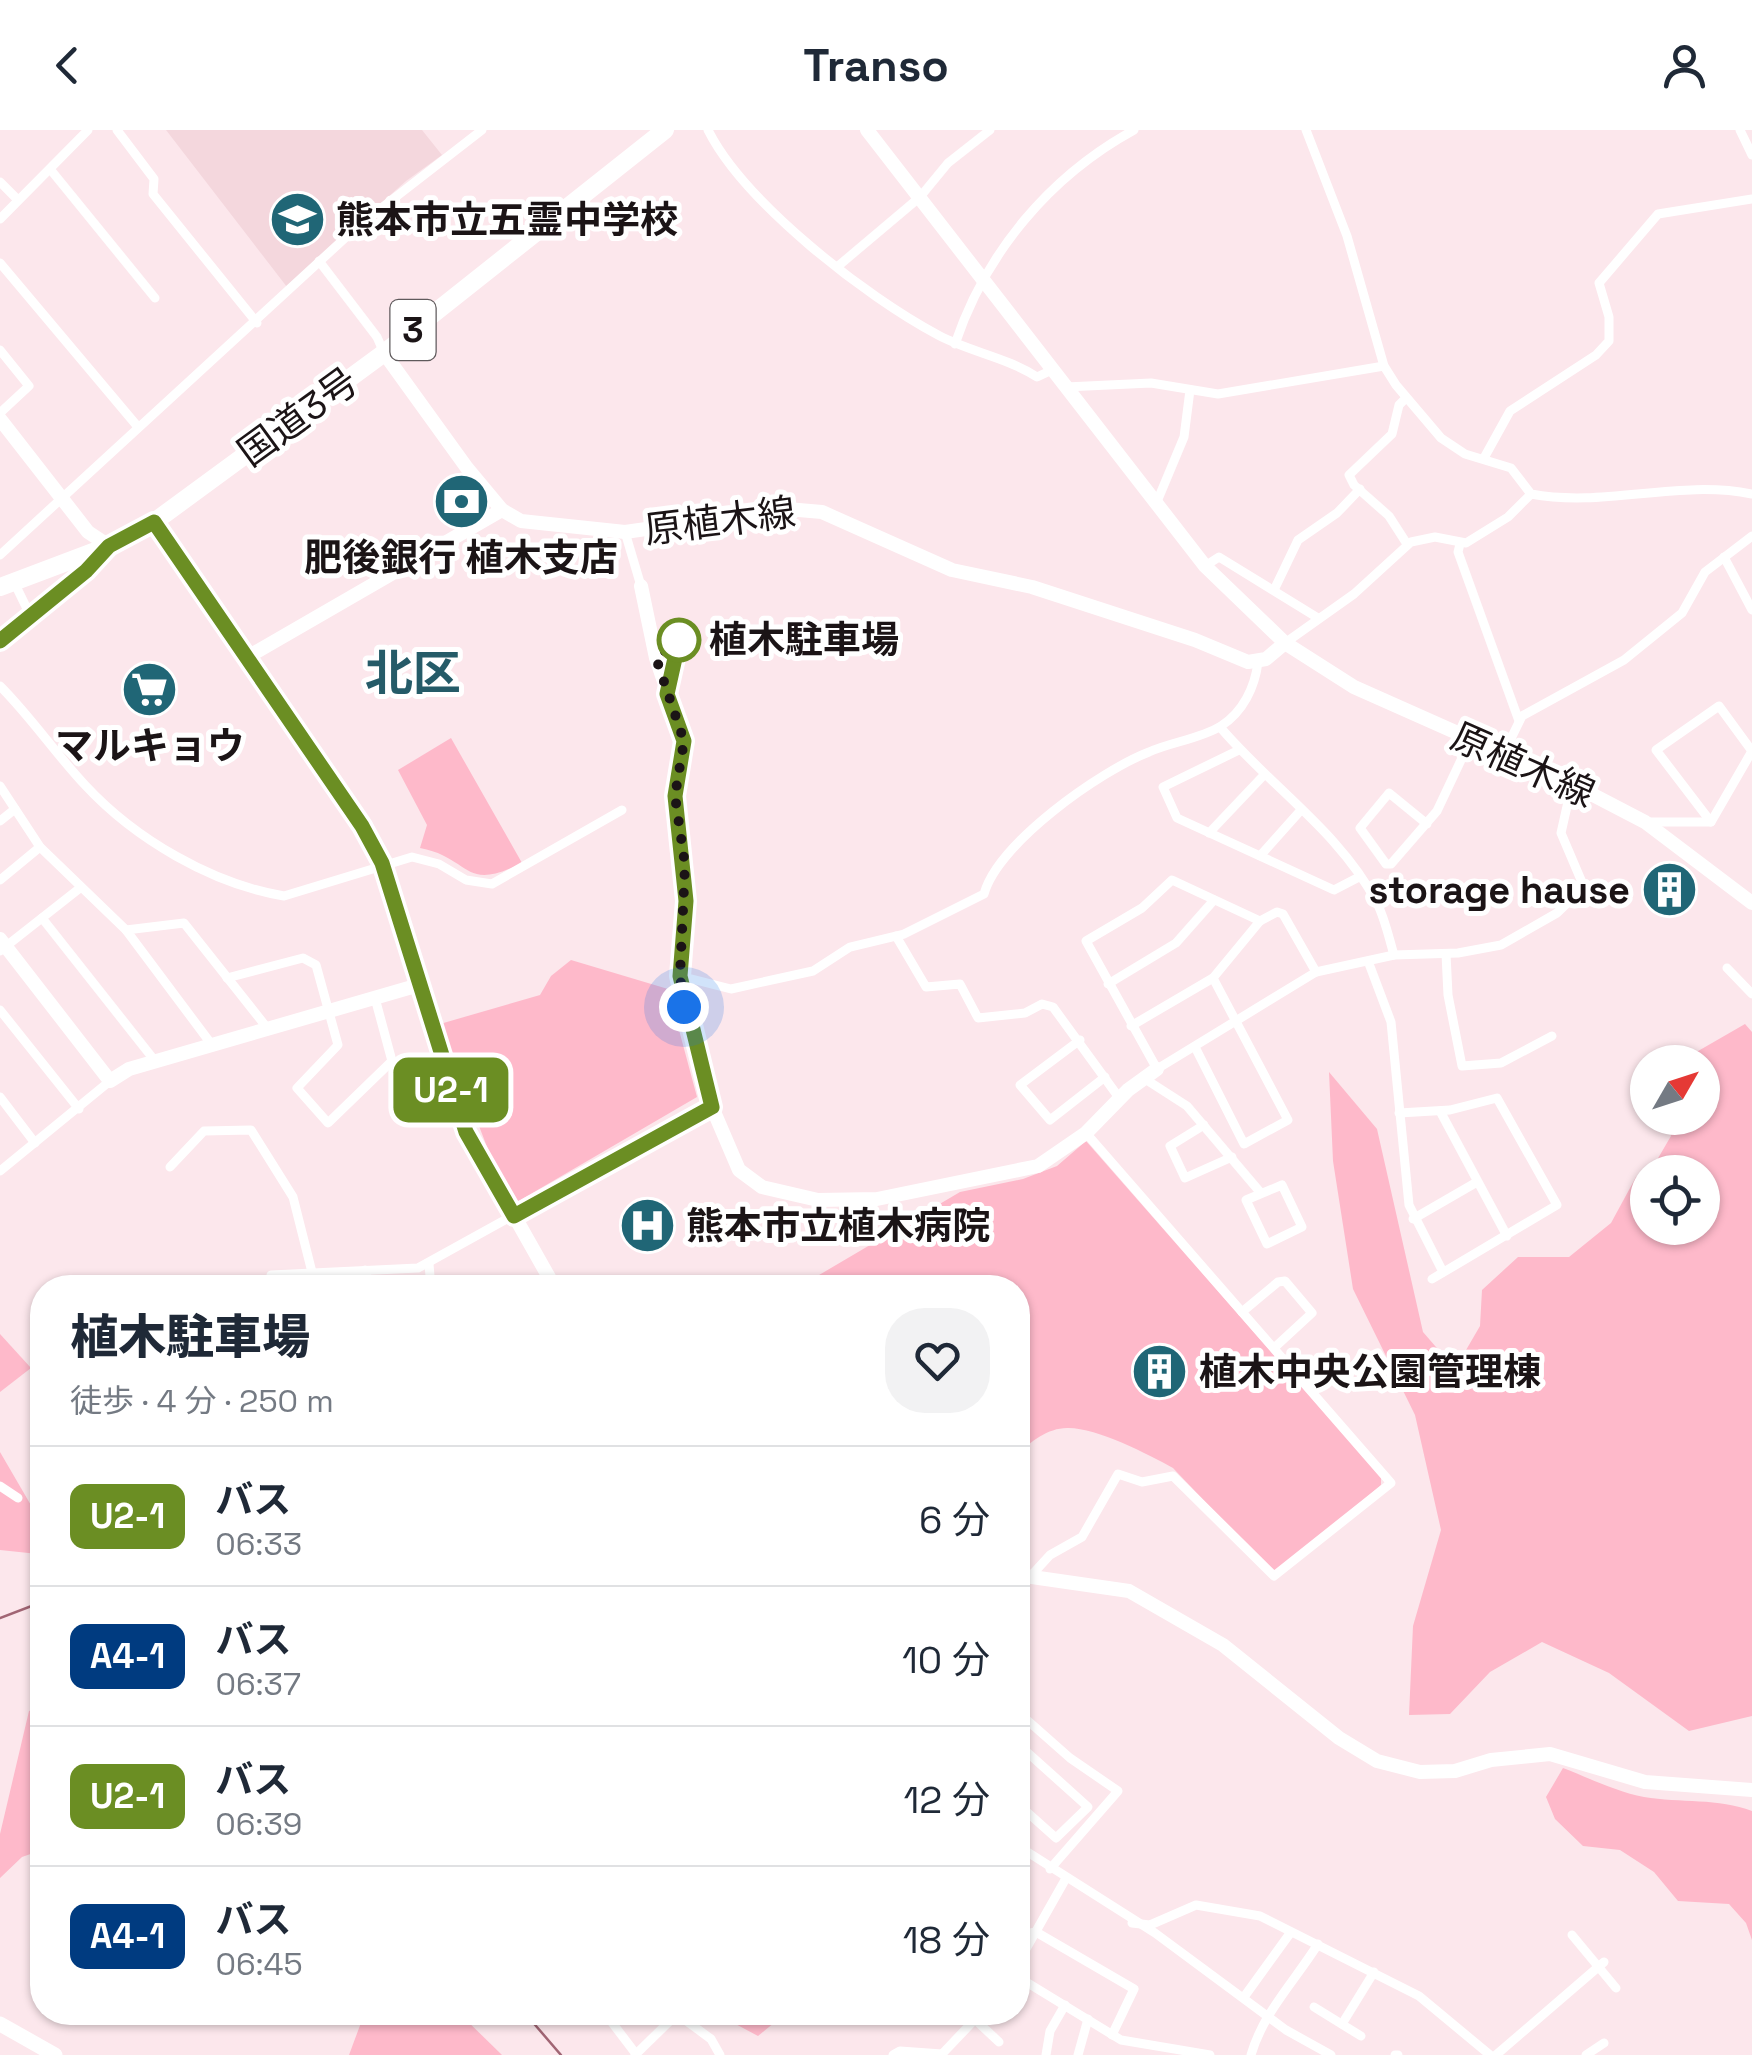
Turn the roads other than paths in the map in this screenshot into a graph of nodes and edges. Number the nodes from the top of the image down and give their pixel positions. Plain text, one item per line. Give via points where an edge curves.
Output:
1 (88, 130) edge
2 (118, 130) edge
3 (482, 130) edge
4 (666, 130) edge
5 (708, 130) edge
6 (866, 130) edge
7 (990, 130) edge
8 (1134, 130) edge
9 (1306, 130) edge
10 (1740, 130) edge
11 (1752, 155) edge
12 (50, 168) junction
13 (0, 182) edge
14 (920, 198) junction
15 (1752, 199) edge
16 (18, 200) junction
17 (0, 219) edge
18 (319, 261) junction
19 (0, 262) edge
20 (837, 266) junction
21 (984, 280) junction
22 (155, 298) dead end
23 (257, 323) junction
24 (955, 344) junction
25 (0, 350) edge
26 (384, 353) junction
27 (1384, 366) junction
28 (1052, 370) junction
29 (1066, 387) junction
30 (1190, 390) junction
31 (1406, 398) junction
32 (0, 416) edge
33 (138, 427) junction
34 (1484, 458) junction
35 (1360, 489) junction
36 (1531, 494) junction
37 (1752, 494) edge
38 (62, 499) junction
39 (1156, 504) junction
40 (502, 510) junction
41 (154, 522) junction
42 (625, 532) junction
43 (1752, 536) edge
44 (1407, 544) junction
45 (1460, 544) junction
46 (109, 546) junction
47 (0, 554) edge
48 (1724, 557) junction
49 (1205, 566) junction
50 (7, 584) edge
51 (641, 586) joint
52 (1274, 590) junction
53 (1752, 610) edge
54 (31, 618) junction
55 (1318, 618) junction
56 (0, 640) edge
57 (1284, 643) junction
58 (244, 658) junction
59 (1258, 662) junction
60 (0, 686) edge
61 (1519, 721) junction
62 (1220, 727) junction
63 (1470, 741) junction
64 (1240, 750) junction
65 (1752, 751) edge
66 (1503, 755) junction
67 (1264, 774) junction
68 (1572, 784) junction
69 (0, 786) edge
70 (15, 809) junction
71 (622, 810) dead end
72 (1301, 810) junction
73 (0, 821) edge
74 (1646, 822) junction
75 (1711, 822) junction
76 (1427, 824) junction
77 (1209, 833) junction
78 (40, 847) junction
79 (1260, 856) junction
80 (382, 863) junction
81 (1359, 877) junction
82 (0, 880) edge
83 (80, 888) junction
84 (1214, 900) junction
85 (1752, 902) edge
86 (42, 918) junction
87 (1260, 921) junction
88 (126, 930) junction
89 (896, 936) junction
90 (2, 946) edge
91 (1446, 954) junction
92 (1394, 956) junction
93 (1368, 961) junction
94 (1727, 968) dead end
95 (1316, 972) junction
96 (680, 976) junction
97 (227, 978) junction
98 (1213, 978) junction
99 (1108, 984) junction
100 (419, 985) junction
101 (1752, 994) edge
102 (375, 998) junction
103 (0, 1010) edge
104 (329, 1011) junction
105 (1238, 1022) junction
106 (1131, 1026) junction
107 (268, 1029) junction
108 (1552, 1036) dead end
109 (1080, 1040) junction
110 (212, 1045) junction
111 (1195, 1047) junction
112 (155, 1062) junction
113 (1151, 1074) junction
114 (1105, 1077) junction
115 (110, 1082) junction
116 (0, 1097) edge
117 (1120, 1099) junction
118 (712, 1107) junction
119 (78, 1109) junction
120 (1440, 1111) junction
121 (1399, 1113) junction
122 (1204, 1126) junction
123 (1086, 1133) junction
124 (36, 1143) junction
125 (1244, 1144) junction
126 (1230, 1155) junction
127 (170, 1167) dead end
128 (0, 1171) edge
129 (1477, 1182) junction
130 (1260, 1192) junction
131 (514, 1216) junction
132 (1413, 1219) junction
133 (1507, 1236) junction
134 (430, 1264) junction
135 (365, 1270) junction
136 (312, 1272) junction
137 (1443, 1272) junction
138 (271, 1275) dead end
139 (313, 1275) edge
140 (366, 1275) edge
141 (430, 1275) edge
142 (548, 1275) edge
143 (1432, 1279) dead end
144 (1242, 1312) junction
145 (1274, 1348) junction
146 (0, 1486) edge
147 (18, 1498) dead end
148 (1030, 1571) edge
149 (1030, 1577) edge
150 (1030, 1723) edge
151 (1030, 1755) edge
152 (1752, 1790) edge
153 (1030, 1815) edge
154 (1030, 1857) edge
155 (1050, 1869) junction
156 (1065, 1880) junction
157 (1132, 1923) junction
158 (1036, 1932) junction
159 (1291, 1932) junction
160 (1030, 1933) edge
161 (1572, 1936) dead end
162 (1030, 1942) edge
163 (1318, 1944) junction
164 (1600, 1964) junction
165 (1374, 1972) junction
166 (1030, 1984) edge
167 (1616, 1988) dead end
168 (1244, 1997) junction
169 (1065, 2005) junction
170 (1314, 2006) dead end
171 (1266, 2015) junction
172 (1088, 2019) junction
173 (0, 2024) edge
174 (1342, 2024) junction
175 (614, 2025) edge
176 (665, 2025) edge
177 (692, 2025) edge
178 (967, 2025) edge
179 (984, 2025) edge
180 (1112, 2035) junction
181 (1361, 2036) dead end
182 (999, 2042) dead end
183 (1604, 2042) dead end
184 (635, 2054) edge
185 (56, 2055) edge
186 (720, 2055) edge
187 (893, 2055) edge
188 (1046, 2055) edge
189 (1078, 2055) edge
190 (1210, 2055) edge
191 (1251, 2055) edge
192 (1331, 2055) edge
193 (1493, 2055) edge
194 (1586, 2055) edge

1 - 12 street
2 - 23 street via 154,179 152,194
3 - 18 street
4 - 26 highway, 国道3号 / 3
5 - 20 street via 778,215
6 - 14 street, 原植木線
7 - 14 street via 948,163
8 - 21 street via 1066,173 1036,203
9 - 27 street via 1347,236
10 - 11 street
12 - 16 street
12 - 22 street
13 - 16 street
14 - 20 street
14 - 21 street, 原植木線
15 - 34 street via 1658,214 1645,226 1599,283 1609,341 1510,411
16 - 17 street
18 - 23 street
18 - 26 street
19 - 33 street
20 - 24 street via 886,305
21 - 24 street
21 - 28 street, 原植木線
23 - 33 street
24 - 28 street via 1038,377
25 - 32 street via 29,386
26 - 40 street
26 - 41 highway, 国道3号 / 3
27 - 30 street via 1218,394
27 - 31 street
28 - 29 street, 原植木線
29 - 30 street via 1151,383
29 - 39 street, 原植木線
30 - 39 street via 1184,436
31 - 34 street via 1441,438
31 - 35 street via 1392,434 1350,472
32 - 38 street
33 - 38 street
34 - 36 street via 1511,468
35 - 44 street
35 - 52 street via 1298,540
36 - 37 street via 1574,498 1700,486
36 - 45 street via 1503,521
38 - 46 street
38 - 47 street
39 - 49 street, 原植木線
40 - 42 street, 原植木線 via 536,524
40 - 58 street
41 - 46 highway, 国道3号 / 3
41 - 58 street
42 - 51 street
42 - 59 street, 原植木線 via 787,509 822,512 952,570 1032,587
43 - 48 street
44 - 45 street via 1435,537
44 - 55 street
45 - 61 street
46 - 50 highway, 国道3号 / 3
46 - 54 main road
48 - 53 street
48 - 61 street via 1704,572 1682,613 1624,660
49 - 52 street via 1220,557
49 - 57 street, 原植木線
50 - 54 street
51 - 96 street via 684,741 675,796 686,901
52 - 55 street
54 - 56 main road
55 - 57 street
57 - 59 street
57 - 63 street, 原植木線 via 1354,687
58 - 80 street
59 - 62 street via 1242,708
60 - 80 street via 108,806 221,878 284,896
61 - 66 street
62 - 64 street
62 - 89 street via 1145,753 1056,809 989,876 984,894
63 - 66 street, 原植木線
63 - 76 street
64 - 67 street
64 - 77 street via 1162,790 1177,818
65 - 75 street
65 - 75 street via 1720,706 1656,750
66 - 68 street, 原植木線
67 - 72 street
67 - 77 street
68 - 74 street, 原植木線
68 - 91 street via 1561,832 1584,887 1527,933 1502,945
69 - 70 street
70 - 73 street
70 - 78 street
71 - 80 street via 492,884 412,856
72 - 79 street
72 - 81 street
74 - 75 street
74 - 85 street, 原植木線
76 - 76 street via 1389,865 1360,828 1390,793
77 - 79 street
78 - 82 street
78 - 83 street
79 - 81 street via 1334,890
80 - 100 street
81 - 92 street via 1381,912
83 - 86 street
83 - 88 street
84 - 87 street
84 - 99 street via 1176,944
84 - 99 street via 1169,881 1142,908 1088,939 1085,946
86 - 90 street
86 - 112 street
87 - 95 street via 1281,912
87 - 98 street
88 - 97 street via 184,924
88 - 110 street
89 - 96 street via 850,948 812,970 731,989
89 - 109 street via 927,988 960,984 978,1018 1025,1013 1046,1003
90 - 115 street
91 - 92 street
91 - 108 street via 1462,1066 1501,1063
92 - 93 street
93 - 95 street
93 - 121 street via 1391,1022
94 - 101 street
95 - 105 street
96 - 118 street
97 - 104 street via 308,958
97 - 107 street
98 - 105 street
98 - 106 street
99 - 106 street
100 - 102 street
100 - 131 street via 466,1132
102 - 104 street
102 - 104 street via 392,1061 328,1123 297,1088 338,1044
103 - 119 street
104 - 107 street
105 - 111 street
105 - 125 street via 1288,1117
106 - 113 street
107 - 110 street
109 - 114 street
109 - 114 street via 1020,1084 1050,1120
110 - 112 street
111 - 113 street
111 - 125 street
112 - 115 street
113 - 117 street
113 - 122 street
114 - 117 street
115 - 119 street
116 - 124 street
117 - 123 street
118 - 123 street via 739,1170 762,1187 818,1200 877,1199 1038,1166
118 - 131 street
119 - 124 street
120 - 121 street
120 - 129 street
120 - 133 street via 1498,1098 1556,1200 1555,1209
121 - 132 street
122 - 126 street
122 - 126 street via 1170,1146 1185,1178
123 - 144 street
124 - 128 street
125 - 126 street
126 - 130 street
127 - 136 street via 204,1130 252,1130 293,1197
129 - 132 street
129 - 133 street
130 - 130 street via 1246,1204 1264,1242 1302,1226 1282,1185
131 - 134 street
131 - 142 street
132 - 137 street
133 - 137 street
134 - 135 street
134 - 141 street
135 - 136 street
135 - 140 street
136 - 138 street
136 - 139 street
137 - 143 street
144 - 145 street
144 - 145 street via 1285,1281 1312,1313
145 - 148 street via 1391,1482 1274,1576 1173,1476 1142,1482 1118,1474 1082,1537
146 - 147 street
149 - 152 street via 1129,1591 1224,1645 1376,1761 1420,1772 1455,1771 1531,1753 1579,1760 1645,1782
150 - 155 street via 1118,1791
151 - 153 street via 1088,1806 1056,1838
154 - 155 street
155 - 156 street
156 - 157 street
156 - 158 street
157 - 159 street via 1150,1925 1196,1905 1260,1916
157 - 168 street
158 - 160 street
158 - 162 street
158 - 180 street via 1134,1989
159 - 163 street
159 - 168 street
161 - 164 street
163 - 165 street
163 - 171 street
164 - 167 street
164 - 193 street
165 - 174 street
165 - 193 street via 1419,1996
166 - 169 street
168 - 171 street
169 - 172 street
169 - 188 street
170 - 174 street
171 - 191 street
171 - 192 street
172 - 180 street
172 - 189 street
173 - 185 main road
174 - 181 street
175 - 184 street
176 - 184 street
177 - 186 street
178 - 187 street via 942,2054
179 - 182 street
180 - 190 street
183 - 194 street

